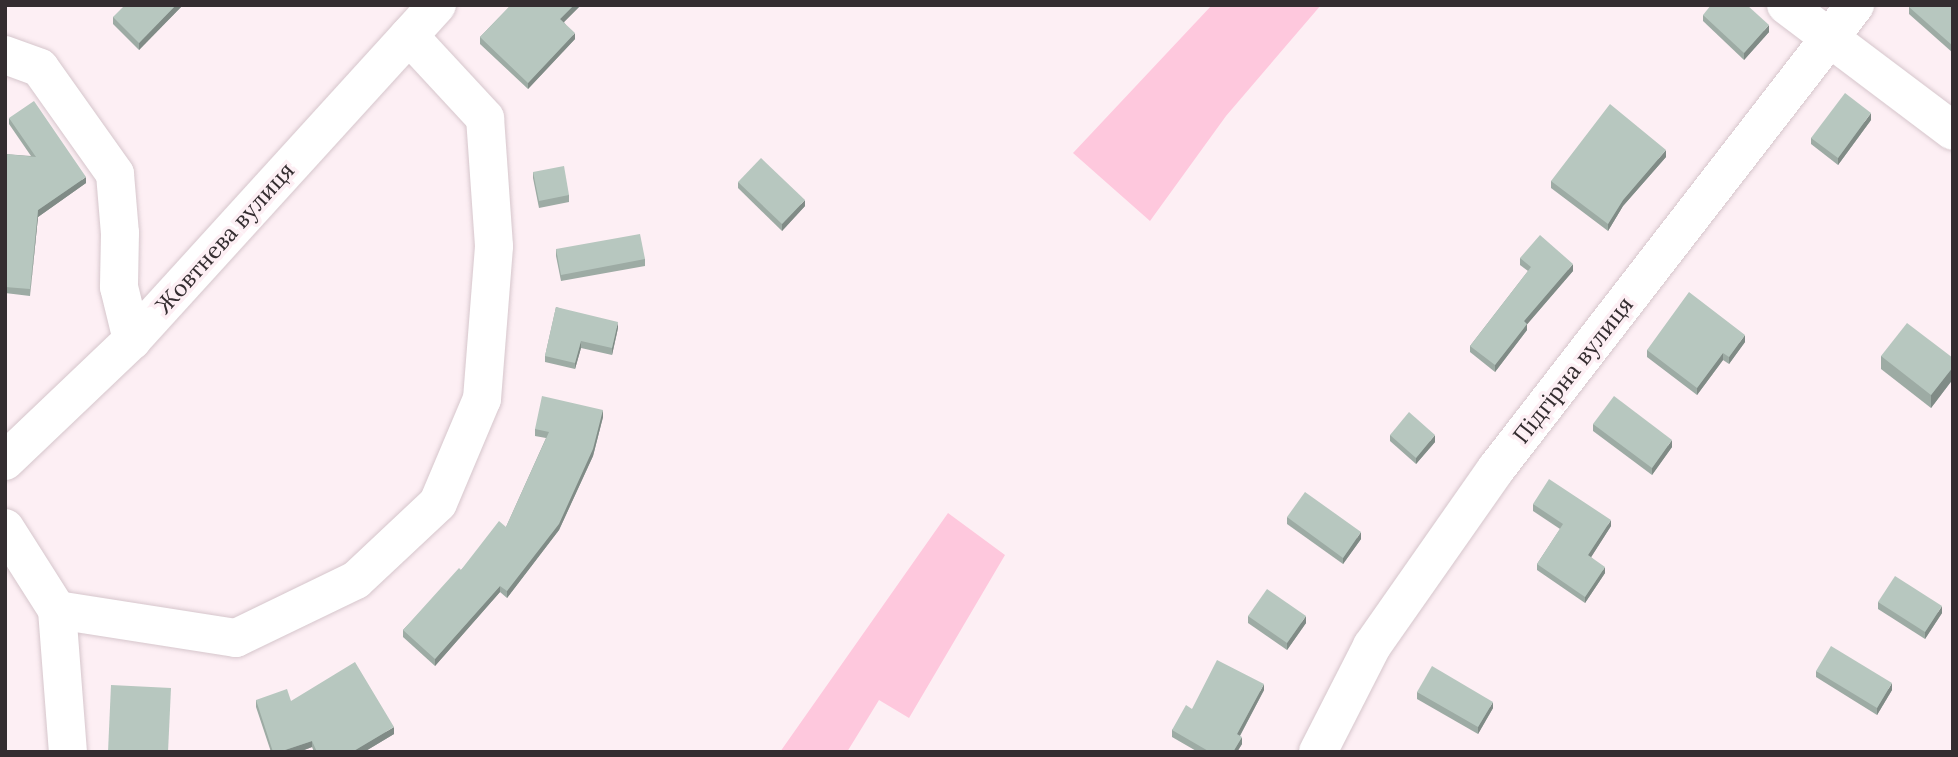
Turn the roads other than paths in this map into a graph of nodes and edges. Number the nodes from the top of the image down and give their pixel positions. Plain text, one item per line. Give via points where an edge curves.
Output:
1 (437, 5) edge
2 (1786, 5) edge
3 (1855, 5) edge
4 (409, 36) junction
5 (1829, 39) junction
6 (5, 55) edge
7 (1953, 131) edge
8 (132, 340) junction
9 (5, 461) edge
10 (5, 528) edge
11 (57, 610) junction
12 (68, 752) edge
13 (1318, 752) edge

1 - 4 street, Жовтнева вулиця
2 - 5 street
3 - 5 street, Підгірна вулиця
4 - 8 street, Жовтнева вулиця
4 - 11 street via 485,118 494,246 482,399 438,503 356,580 236,638
5 - 7 street
5 - 13 street, Підгірна вулиця via 1496,469 1372,646
6 - 8 street via 40,68 116,174 119,287
8 - 9 street, Жовтнева вулиця
10 - 11 street
11 - 12 street

